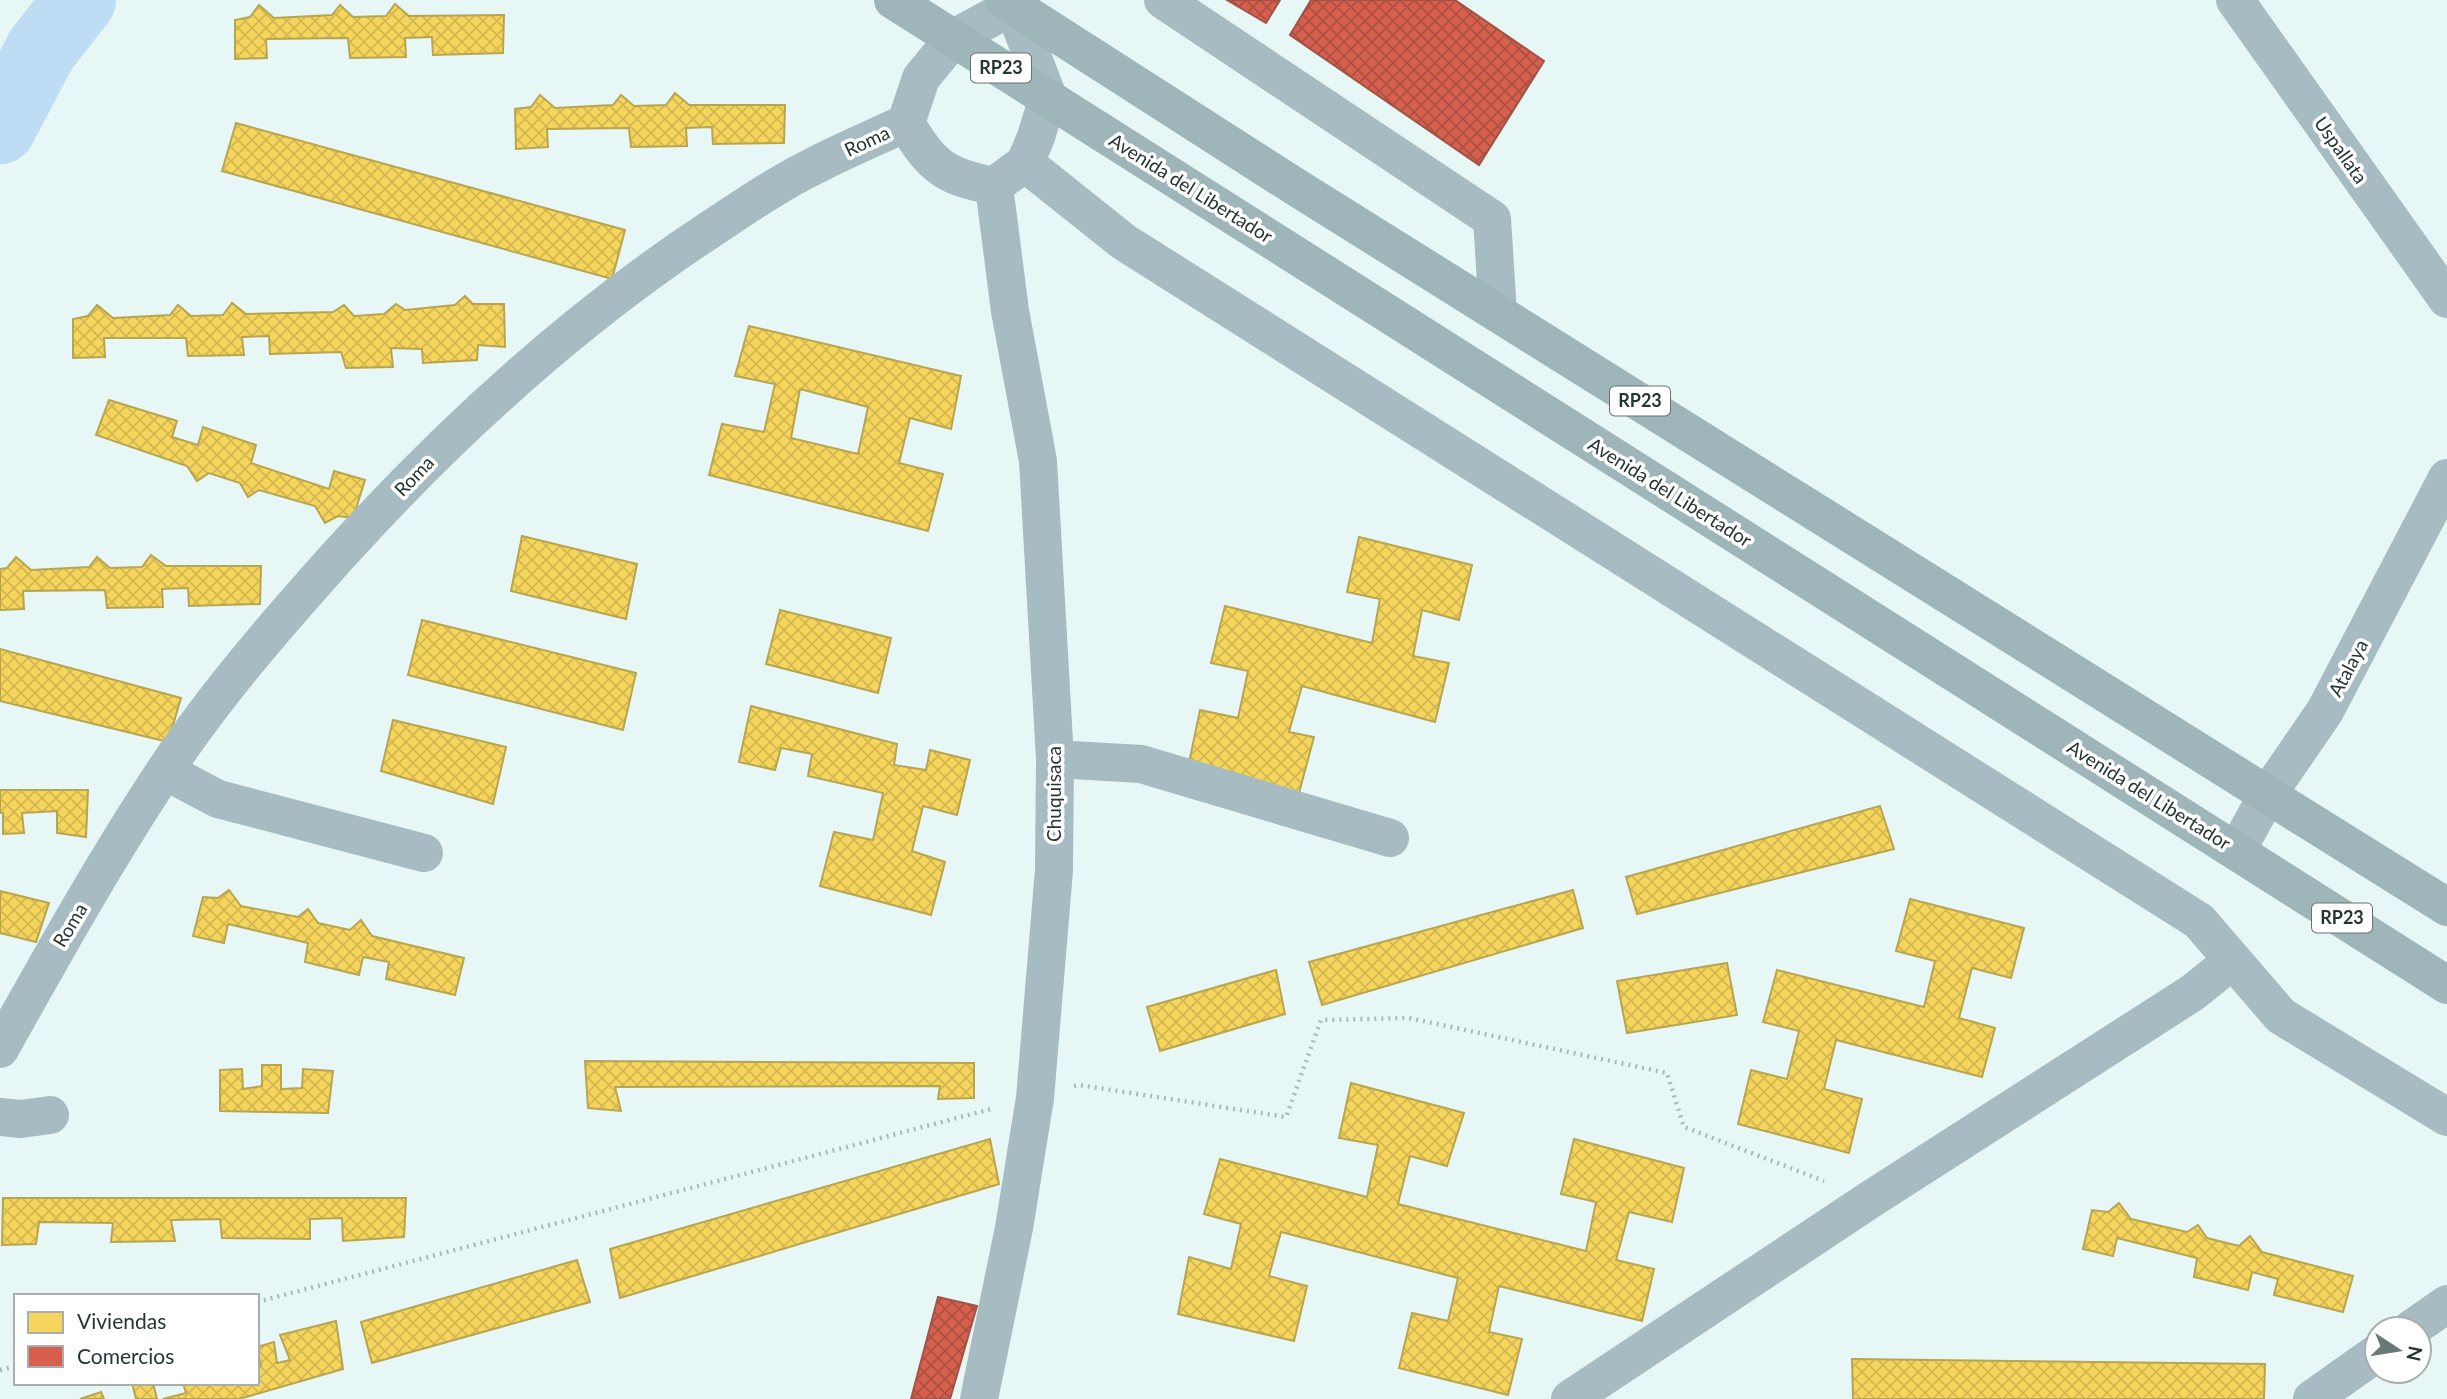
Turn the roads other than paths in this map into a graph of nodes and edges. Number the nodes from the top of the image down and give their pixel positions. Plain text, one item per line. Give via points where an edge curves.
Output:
1 (893, 0) edge
2 (1163, 0) edge
3 (2235, 0) edge
4 (1011, 2) edge
5 (954, 38) junction
6 (1048, 97) junction
7 (906, 123) junction
8 (1026, 163) junction
9 (994, 186) junction
10 (2447, 299) edge
11 (1498, 313) junction
12 (2447, 478) edge
13 (1055, 759) junction
14 (165, 771) junction
15 (2268, 793) junction
16 (1390, 838) dead end
17 (2236, 850) junction
18 (424, 853) dead end
19 (2447, 907) edge
20 (2232, 961) junction
21 (2447, 985) edge
22 (0, 1049) edge
23 (50, 1115) dead end
24 (0, 1117) edge
25 (2447, 1117) edge
26 (2447, 1304) edge
27 (2431, 1315) edge
28 (2363, 1363) edge
29 (979, 1399) edge
30 (1570, 1399) edge
31 (2312, 1399) edge

1 - 5 main road, Avenida del Libertador / RP23
2 - 11 street via 1492,219
3 - 10 street, Uspallata
4 - 5 street
4 - 6 street
4 - 11 main road, RP23
5 - 6 main road, Avenida del Libertador / RP23
5 - 7 street, Roma via 921,78
6 - 8 street
6 - 17 main road, Avenida del Libertador / RP23
7 - 9 street via 922,151 943,170
7 - 14 street, Roma via 814,166 744,207 570,331 465,424 362,529 280,620
8 - 9 street
8 - 20 street via 1124,242 2199,921
9 - 13 street, Chuquisaca via 1038,461
11 - 15 main road, RP23
12 - 15 street, Atalaya via 2325,712
13 - 16 street via 1141,764
13 - 29 street, Chuquisaca via 1054,870 1035,1098
14 - 18 street via 218,799
14 - 22 street, Roma
15 - 17 street, Atalaya
15 - 19 main road, RP23
17 - 21 main road, Avenida del Libertador / RP23
20 - 25 street via 2281,1016
20 - 30 street via 2192,993
23 - 24 street
26 - 27 street
28 - 31 street

